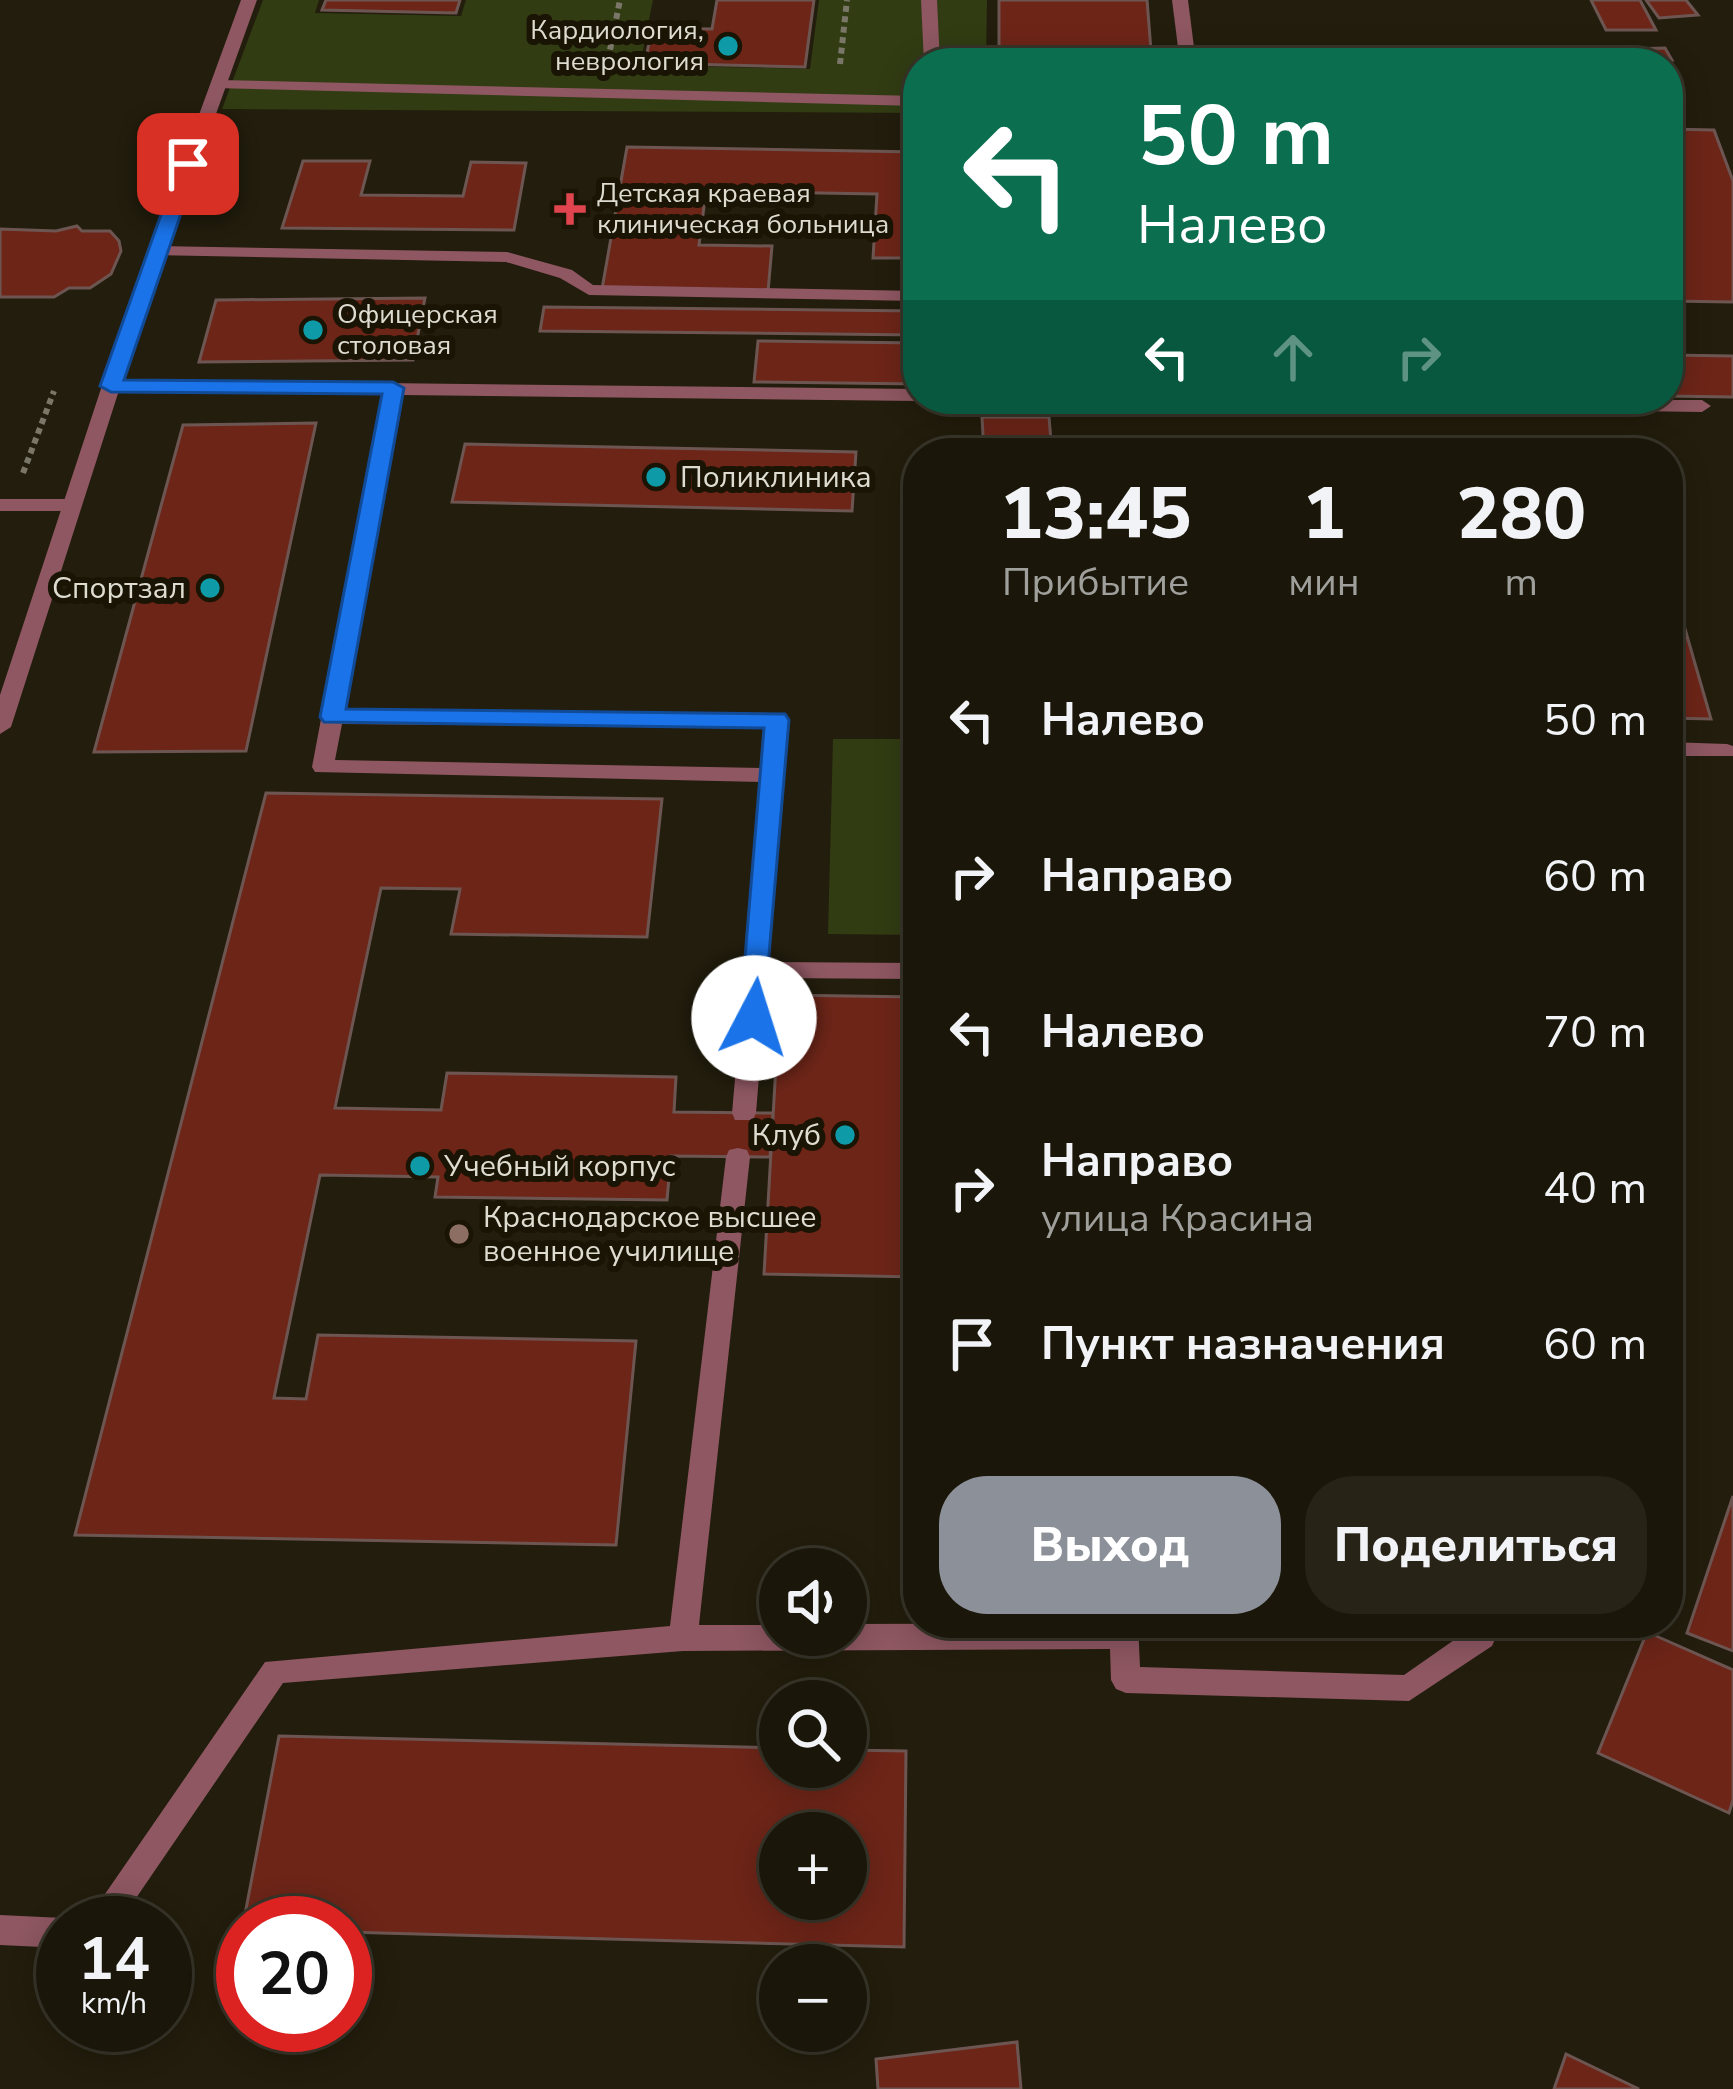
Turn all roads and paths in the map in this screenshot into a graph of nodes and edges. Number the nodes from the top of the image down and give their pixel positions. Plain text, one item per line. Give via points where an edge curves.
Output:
1 (249, 0) edge
2 (929, 0) edge
3 (1180, 0) edge
4 (931, 48) edge
5 (1186, 48) edge
6 (218, 85) junction
7 (903, 101) edge
8 (157, 251) junction
9 (903, 296) edge
10 (111, 386) junction
11 (393, 388) junction
12 (54, 391) dead end
13 (903, 395) edge
14 (1683, 406) edge
15 (1702, 406) dead end
16 (5, 505) edge
17 (70, 505) junction
18 (332, 717) junction
19 (0, 727) edge
20 (1683, 750) edge
21 (1727, 751) dead end
22 (773, 775) junction
23 (759, 970) junction
24 (903, 971) edge
25 (744, 1113) dead end
26 (738, 1156) dead end
27 (903, 1633) edge
28 (683, 1637) junction
29 (1124, 1638) edge
30 (1481, 1638) edge
31 (120, 1896) edge
32 (0, 1930) edge
33 (36, 1932) edge

1 - 6 street
2 - 4 street
3 - 5 street
6 - 7 street
6 - 8 street
8 - 9 street via 507,257 566,274 589,290
8 - 10 street
10 - 11 street
10 - 17 street
11 - 13 street
11 - 18 street
12 - 16 path
14 - 15 street
16 - 17 street
17 - 19 street
18 - 22 street via 776,720
18 - 22 street via 323,767
20 - 21 street
22 - 23 street
23 - 24 street
23 - 25 street
26 - 28 street
27 - 28 street
28 - 31 street via 275,1671
29 - 30 street via 1126,1680 1408,1688
32 - 33 street

